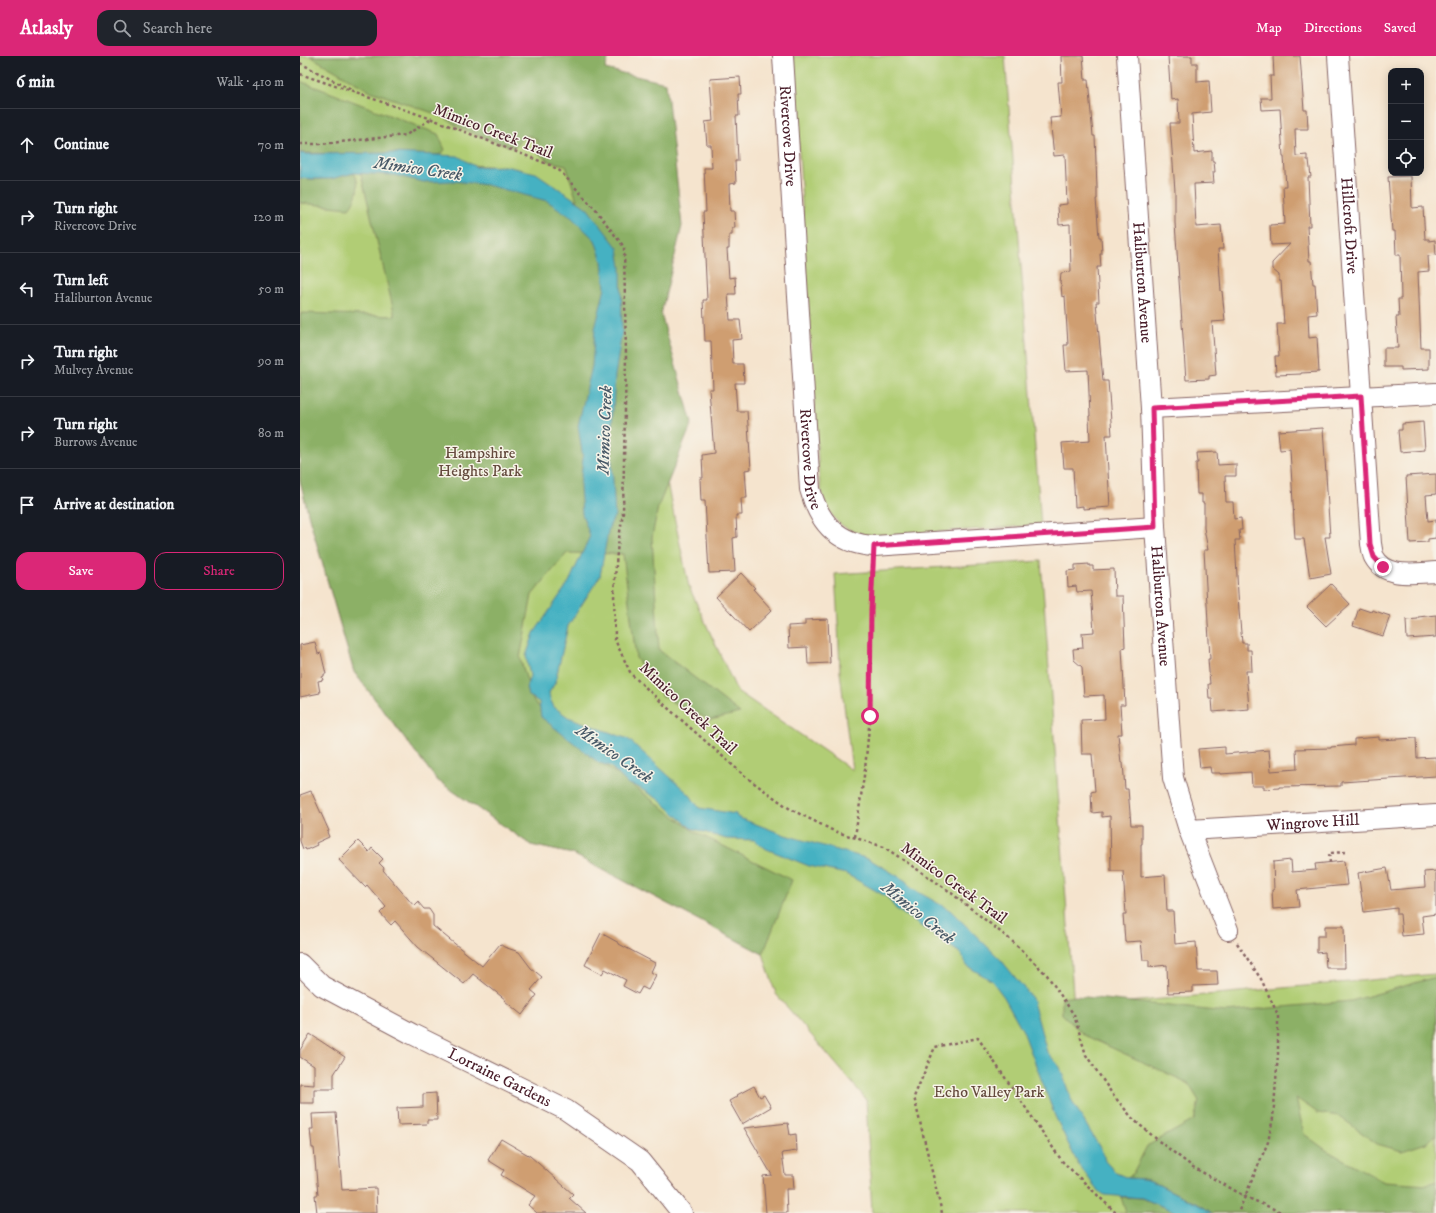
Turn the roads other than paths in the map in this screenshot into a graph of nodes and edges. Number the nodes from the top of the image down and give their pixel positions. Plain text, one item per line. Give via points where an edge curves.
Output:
1 (783, 56) edge
2 (1127, 56) edge
3 (1338, 56) edge
4 (1436, 393) edge
5 (1361, 396) junction
6 (1152, 408) junction
7 (1155, 527) junction
8 (1436, 572) edge
9 (1436, 815) edge
10 (1189, 830) junction
11 (1228, 930) road end
12 (300, 964) edge
13 (682, 1213) edge

1 - 7 street, Rivercove Drive via 810,489 821,517 838,535 861,545 874,546
2 - 6 street, Haliburton Avenue
3 - 5 street, Hillcroft Drive
4 - 5 street
5 - 6 street
5 - 8 street, Hillcroft Drive via 1370,544 1374,557 1383,567 1395,572
6 - 7 street, Haliburton Avenue
7 - 10 street, Haliburton Avenue via 1173,778
9 - 10 street, Wingrove Hill
10 - 11 street, Haliburton Avenue
12 - 13 street, Lorraine Gardens via 322,986 412,1034 566,1110 640,1161

